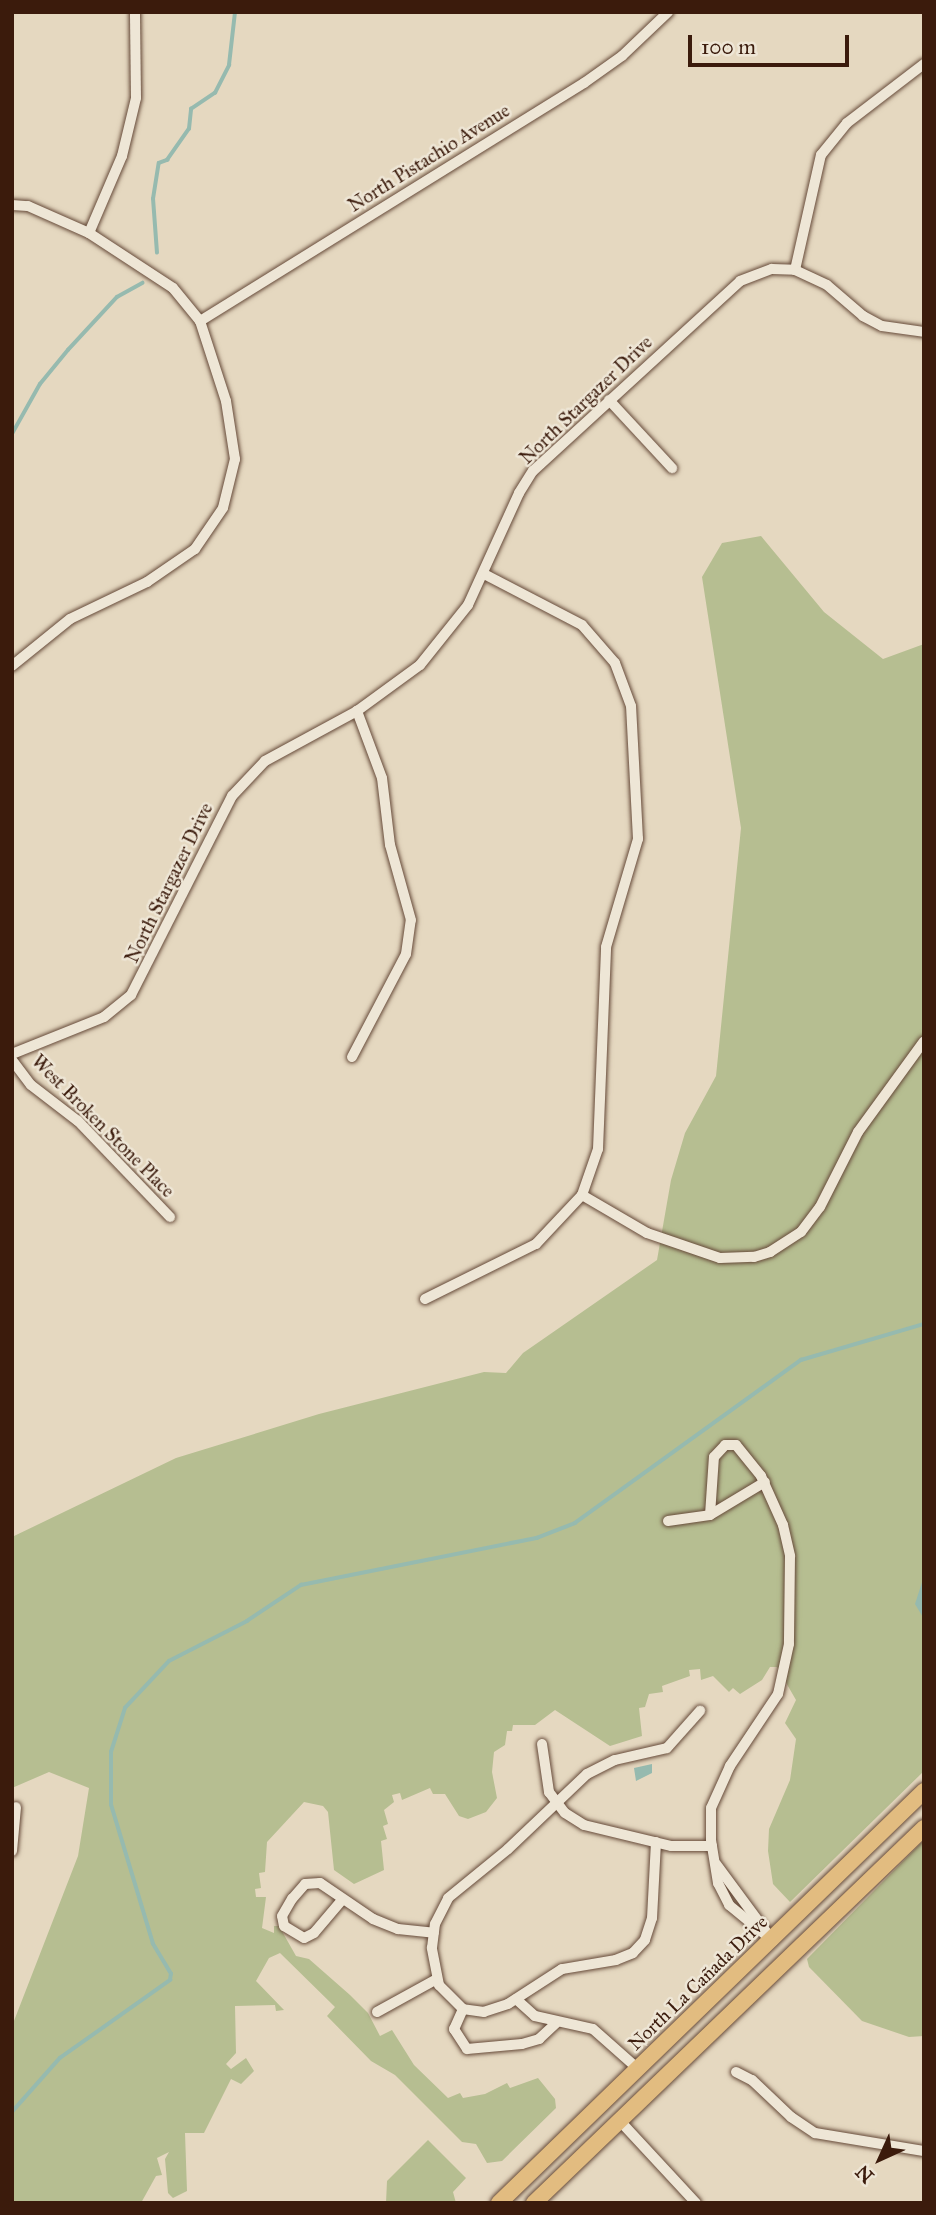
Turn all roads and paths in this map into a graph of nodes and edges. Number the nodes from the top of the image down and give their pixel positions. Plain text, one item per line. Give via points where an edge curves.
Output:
1 (135, 12) edge
2 (667, 12) edge
3 (924, 64) edge
4 (12, 205) edge
5 (89, 233) junction
6 (795, 270) junction
7 (200, 321) junction
8 (924, 332) edge
9 (609, 400) junction
10 (672, 468) dead end
11 (484, 574) junction
12 (12, 666) edge
13 (357, 711) junction
14 (924, 1041) edge
15 (12, 1054) edge
16 (352, 1057) dead end
17 (12, 1060) edge
18 (582, 1195) junction
19 (170, 1217) dead end
20 (425, 1299) dead end
21 (765, 1482) junction
22 (710, 1515) junction
23 (668, 1521) dead end
24 (700, 1711) dead end
25 (542, 1744) dead end
26 (924, 1791) edge
27 (557, 1802) junction
28 (16, 1807) dead end
29 (924, 1828) edge
30 (656, 1842) junction
31 (712, 1846) junction
32 (12, 1851) edge
33 (342, 1900) junction
34 (434, 1933) junction
35 (772, 1941) junction
36 (437, 1979) junction
37 (516, 1999) junction
38 (463, 2009) junction
39 (377, 2012) dead end
40 (555, 2023) junction
41 (638, 2069) junction
42 (736, 2071) dead end
43 (620, 2121) junction
44 (924, 2151) edge
45 (504, 2202) edge
46 (534, 2203) edge
47 (696, 2203) edge

1 - 5 street via 136,98 122,156
2 - 7 street, North Pistachio Avenue via 622,56 584,83
3 - 6 street via 847,123 821,155
4 - 5 street via 28,206
5 - 7 street via 173,288
6 - 8 street via 827,285 882,326
6 - 9 street, North Stargazer Drive via 772,269 740,281
7 - 12 street via 226,401 235,459 223,508 195,549 147,582 70,619
9 - 10 street
9 - 11 street, North Stargazer Drive via 533,471 513,503
11 - 13 street, North Stargazer Drive via 439,646 401,681
11 - 18 street via 567,616 596,637 624,682 631,706 640,801 638,839 606,947 598,1149
13 - 15 street, North Stargazer Drive via 273,755 232,796 143,979 125,1002 84,1027
13 - 16 street via 382,778 392,854 411,920 406,954
14 - 18 street via 858,1132 820,1208 801,1232 770,1252 754,1258 720,1258 647,1233
17 - 19 street, West Broken Stone Place via 31,1085 78,1121
18 - 20 street via 536,1244
21 - 22 street
21 - 22 street via 744,1451 725,1445 713,1463
21 - 31 street via 790,1556 789,1644 778,1694 730,1766 711,1808
22 - 23 street
24 - 27 street via 667,1748 605,1765 587,1774
25 - 27 street via 549,1792
26 - 35 main road, North La Cañada Drive
27 - 30 street via 584,1825
27 - 34 street via 448,1898
28 - 32 street
29 - 43 main road
30 - 31 street
30 - 37 street via 652,1918 645,1940 616,1960 562,1969
31 - 35 street via 718,1883 729,1905
33 - 33 street via 320,1883 305,1884 282,1916 284,1926 303,1938 314,1933
33 - 34 street via 398,1929
34 - 36 street
35 - 41 main road, North La Cañada Drive
36 - 38 street
36 - 39 street
37 - 38 street via 484,2012
37 - 40 street via 535,2015
38 - 40 street via 454,2029 467,2049 531,2042
40 - 41 street via 593,2029
41 - 45 main road, North La Cañada Drive
42 - 44 street via 815,2133
43 - 46 main road
43 - 47 street via 642,2150

